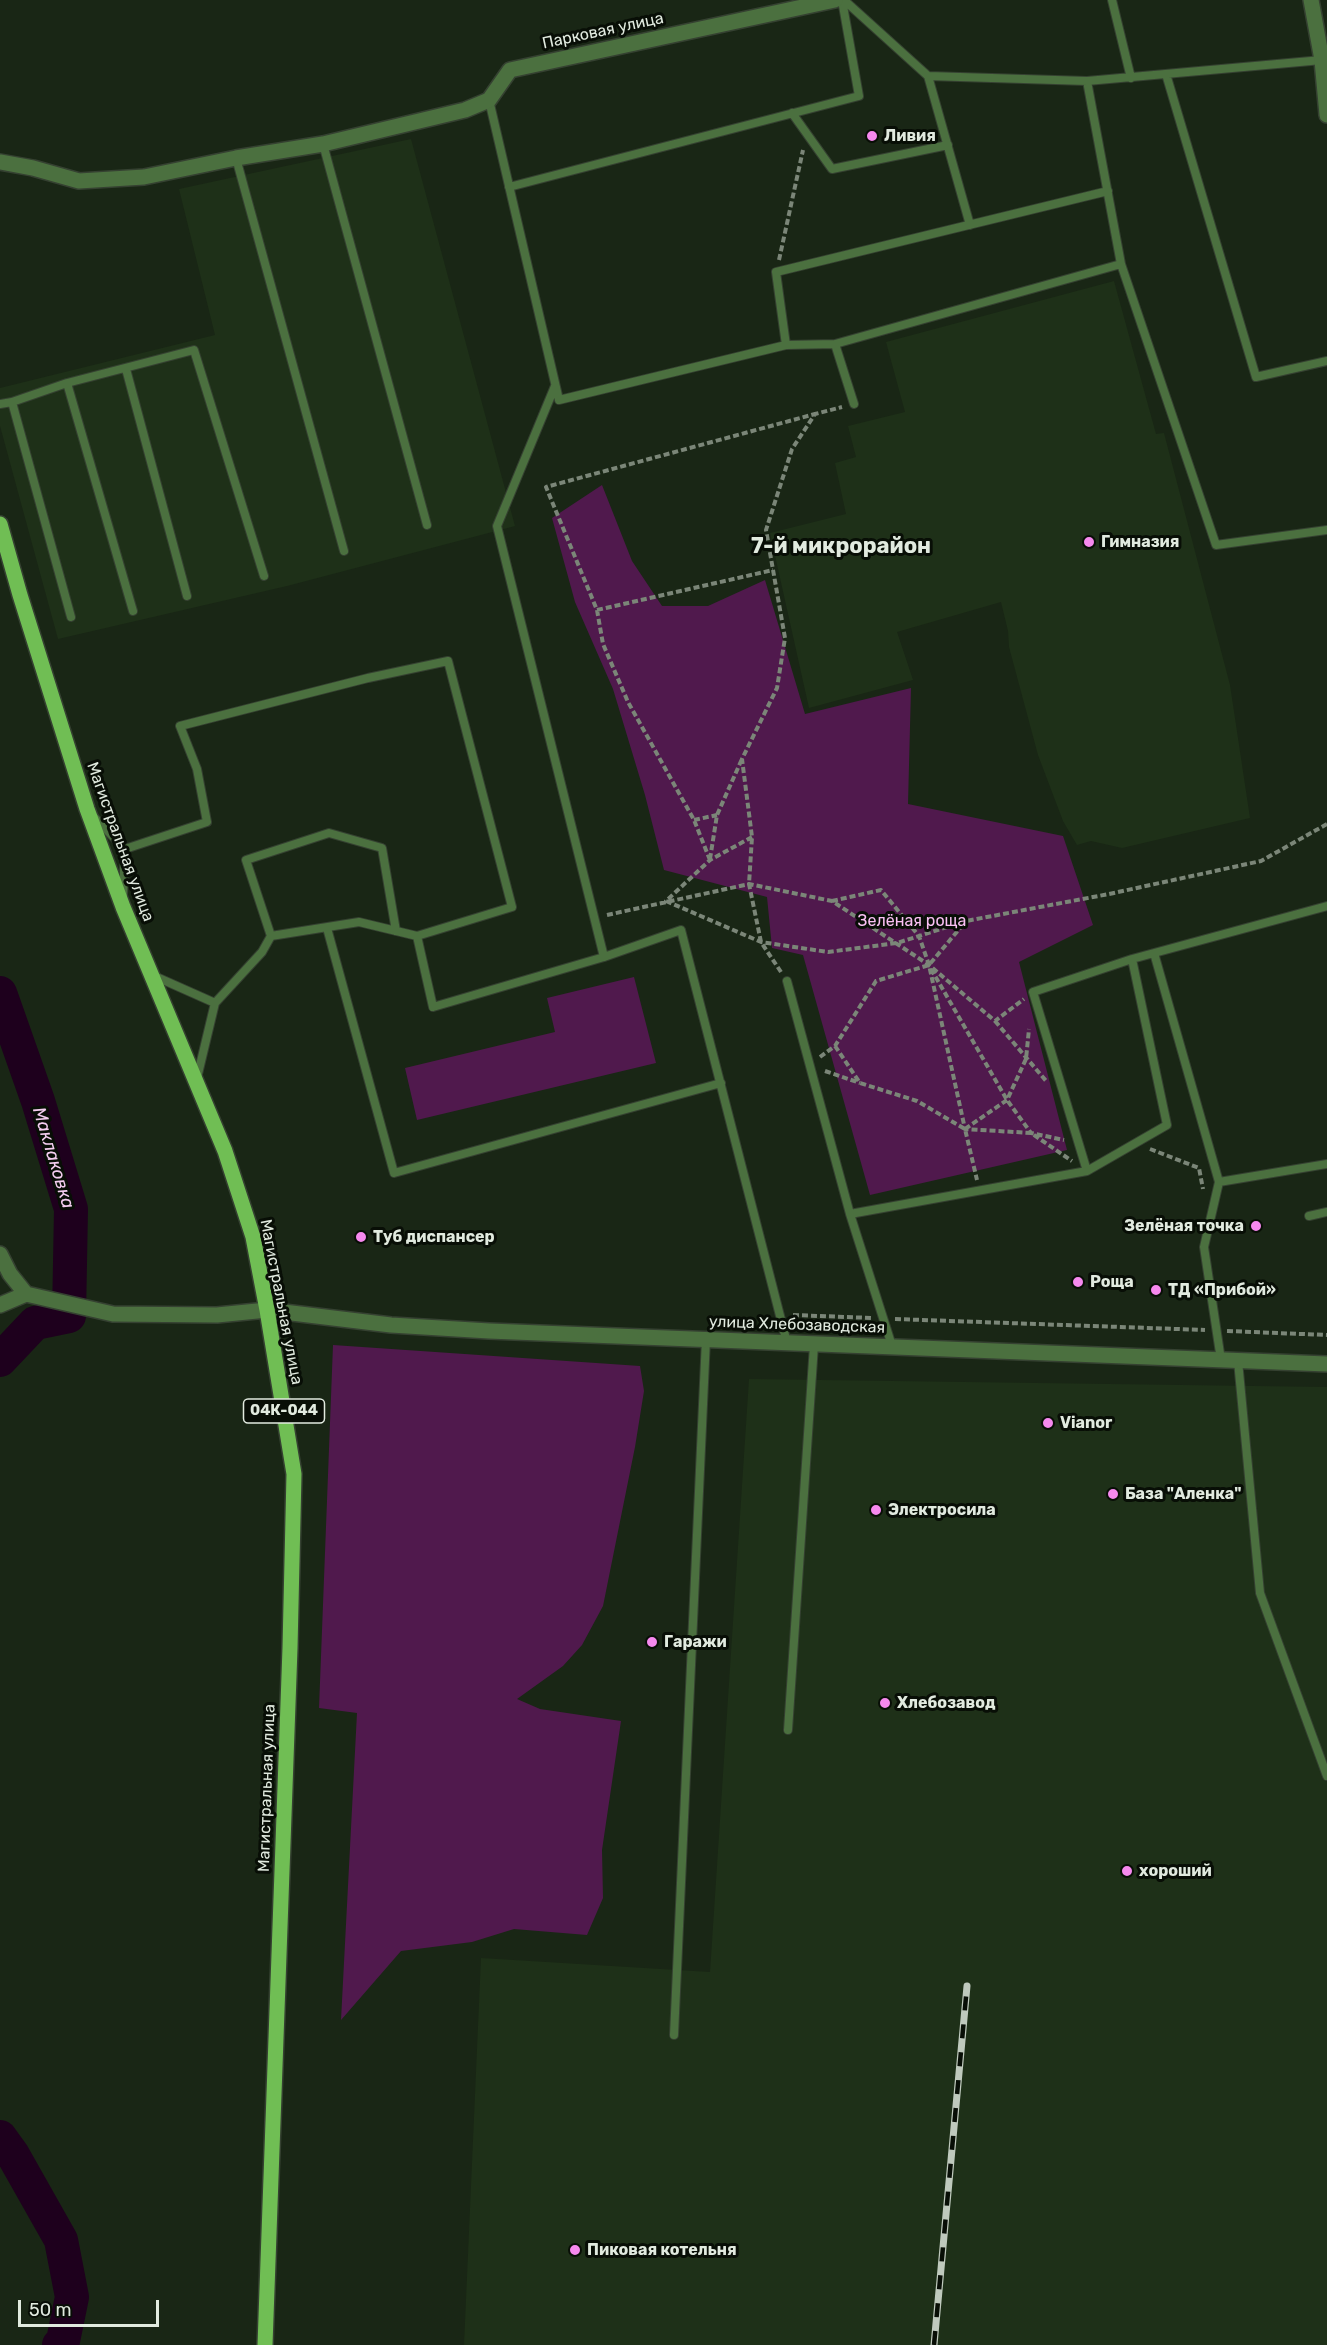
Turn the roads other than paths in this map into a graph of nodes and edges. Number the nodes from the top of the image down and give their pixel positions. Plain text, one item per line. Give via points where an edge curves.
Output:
1 (835, 0) edge
2 (843, 0) edge
3 (1112, 0) edge
4 (1311, 0) edge
5 (1322, 60) junction
6 (1166, 74) junction
7 (928, 76) junction
8 (1131, 78) junction
9 (1088, 81) junction
10 (489, 100) junction
11 (792, 113) junction
12 (1327, 115) edge
13 (323, 144) junction
14 (948, 145) junction
15 (236, 158) junction
16 (0, 162) edge
17 (509, 187) junction
18 (1108, 191) junction
19 (970, 225) junction
20 (1121, 264) junction
21 (835, 344) junction
22 (786, 345) junction
23 (1327, 361) edge
24 (126, 369) junction
25 (67, 383) junction
26 (555, 386) junction
27 (12, 402) junction
28 (0, 404) edge
29 (854, 404) road end
30 (0, 524) edge
31 (427, 525) dead end
32 (1327, 530) edge
33 (344, 551) dead end
34 (264, 576) dead end
35 (188, 596) dead end
36 (133, 611) dead end
37 (71, 617) dead end
38 (87, 809) junction
39 (125, 849) junction
40 (1327, 906) edge
41 (123, 907) junction
42 (327, 928) junction
43 (396, 931) junction
44 (271, 936) junction
45 (417, 936) junction
46 (1154, 953) junction
47 (604, 957) junction
48 (1132, 959) junction
49 (151, 975) junction
50 (787, 981) road end
51 (215, 1004) junction
52 (721, 1083) junction
53 (196, 1086) junction
54 (1327, 1164) edge
55 (1087, 1172) junction
56 (1219, 1182) junction
57 (1327, 1212) edge
58 (850, 1214) junction
59 (1310, 1216) dead end
60 (0, 1254) edge
61 (26, 1293) junction
62 (0, 1305) edge
63 (267, 1310) junction
64 (706, 1339) junction
65 (788, 1343) junction
66 (814, 1345) junction
67 (892, 1346) junction
68 (1221, 1360) junction
69 (1238, 1361) junction
70 (1327, 1364) edge
71 (789, 1730) dead end
72 (1327, 1776) edge
73 (674, 2035) dead end
74 (265, 2345) edge

1 - 10 street, Парковая улица via 510,70
2 - 7 lane
2 - 11 lane via 859,96
3 - 8 lane
4 - 5 street
5 - 6 lane
5 - 12 street
6 - 8 lane
6 - 23 lane via 1256,377
7 - 9 lane
7 - 14 lane
8 - 9 lane
9 - 18 lane
10 - 13 street via 465,110
10 - 17 lane
11 - 14 lane via 832,169
11 - 17 lane
13 - 15 street
13 - 31 lane
14 - 19 lane
15 - 16 street via 144,177 79,182
15 - 33 lane
17 - 26 lane
18 - 19 lane
18 - 20 lane
19 - 22 lane via 776,272
20 - 21 lane
20 - 32 lane via 1216,545
21 - 22 lane
21 - 29 lane
22 - 26 lane via 559,400
24 - 25 lane
24 - 34 lane via 194,350
24 - 35 lane
25 - 27 lane
25 - 36 lane
26 - 47 lane via 497,526
27 - 28 lane
27 - 37 lane
30 - 38 main road, Магистральная улица / 04К-044
38 - 39 lane
38 - 41 main road, Магистральная улица / 04К-044
39 - 41 lane
39 - 45 lane via 207,822 197,769 180,726 448,661 512,907
40 - 46 lane
41 - 49 main road, Магистральная улица / 04К-044
42 - 43 lane via 358,922
42 - 44 lane
42 - 52 lane via 394,1173
43 - 44 lane via 382,849 329,833 246,860
43 - 45 lane
44 - 51 lane
45 - 47 lane via 433,1007
46 - 48 lane
46 - 56 lane
47 - 52 lane via 681,930
48 - 55 lane via 1167,1125
48 - 55 lane via 1034,992
49 - 51 lane
49 - 53 main road, Магистральная улица / 04К-044
50 - 58 lane
51 - 53 lane
52 - 65 lane
53 - 63 main road, Магистральная улица / 04К-044 via 225,1152 253,1237
54 - 56 lane
55 - 58 lane
56 - 68 lane via 1204,1247
57 - 59 lane
58 - 67 lane
60 - 61 street
61 - 62 street
61 - 63 street, улица Хлебозаводская via 113,1314 217,1315
63 - 64 street, улица Хлебозаводская via 391,1325
63 - 74 main road, Магистральная улица / 04К-044 via 294,1474
64 - 65 street, улица Хлебозаводская
64 - 73 lane
65 - 66 street, улица Хлебозаводская
66 - 67 street, улица Хлебозаводская
66 - 71 lane
67 - 68 street, улица Хлебозаводская
68 - 69 street, улица Хлебозаводская
69 - 70 street, улица Хлебозаводская
69 - 72 lane via 1260,1593

